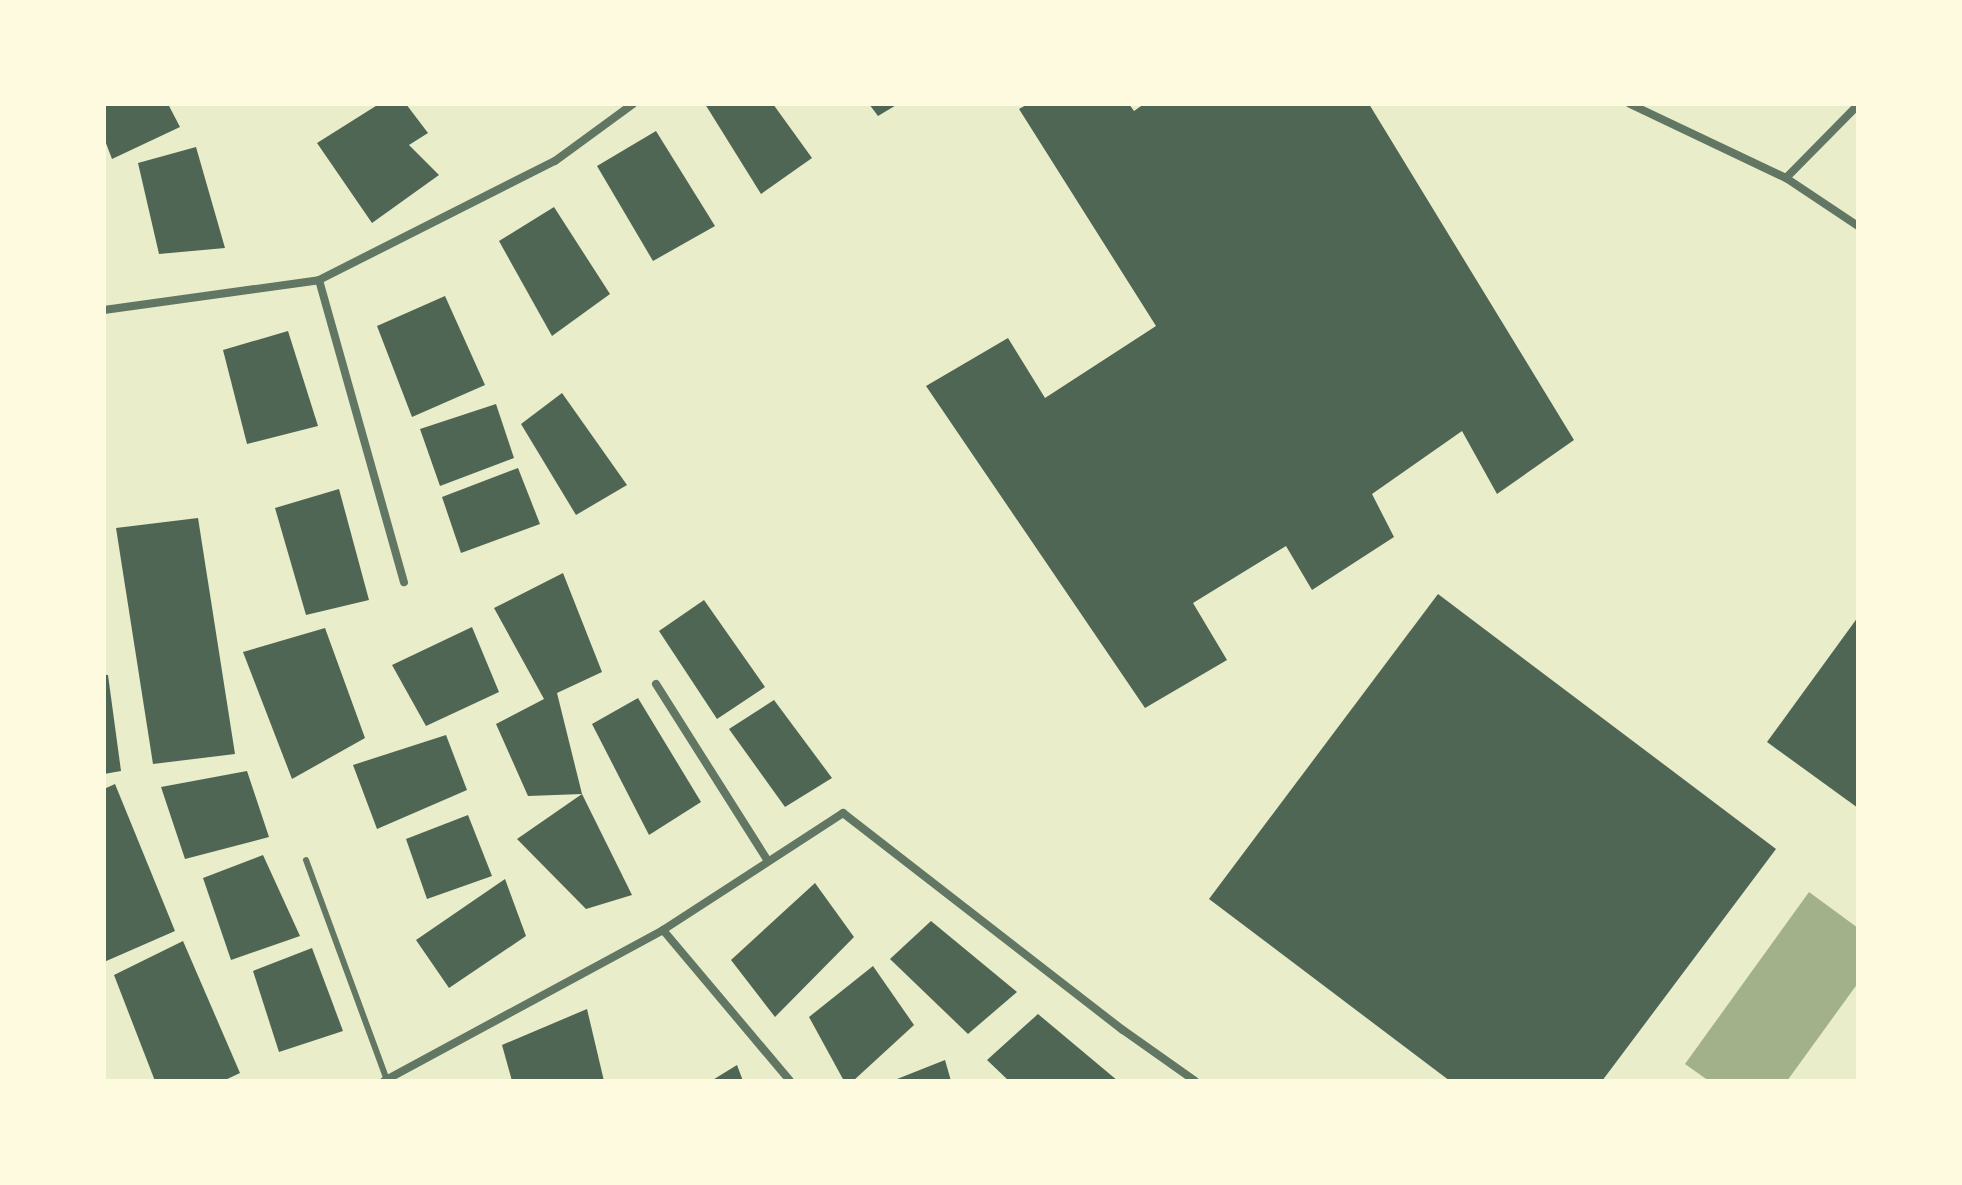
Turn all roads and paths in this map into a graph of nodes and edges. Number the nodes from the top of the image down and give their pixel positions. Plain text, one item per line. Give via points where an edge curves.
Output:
1 (633, 104) edge
2 (1630, 104) edge
3 (1858, 105) edge
4 (1786, 178) junction
5 (1858, 226) edge
6 (319, 280) junction
7 (104, 310) edge
8 (404, 582) dead end
9 (656, 684) dead end
10 (306, 860) dead end
11 (768, 861) junction
12 (663, 930) junction
13 (406, 1071) junction
14 (385, 1080) edge
15 (409, 1081) edge
16 (790, 1081) edge
17 (1195, 1081) edge

1 - 6 street via 555,161
2 - 4 street
3 - 4 street
4 - 5 street
6 - 7 street
6 - 8 street
9 - 11 street
10 - 14 lane
11 - 12 street
11 - 17 street via 843,813
12 - 13 street
12 - 16 street
13 - 14 street
13 - 15 street

